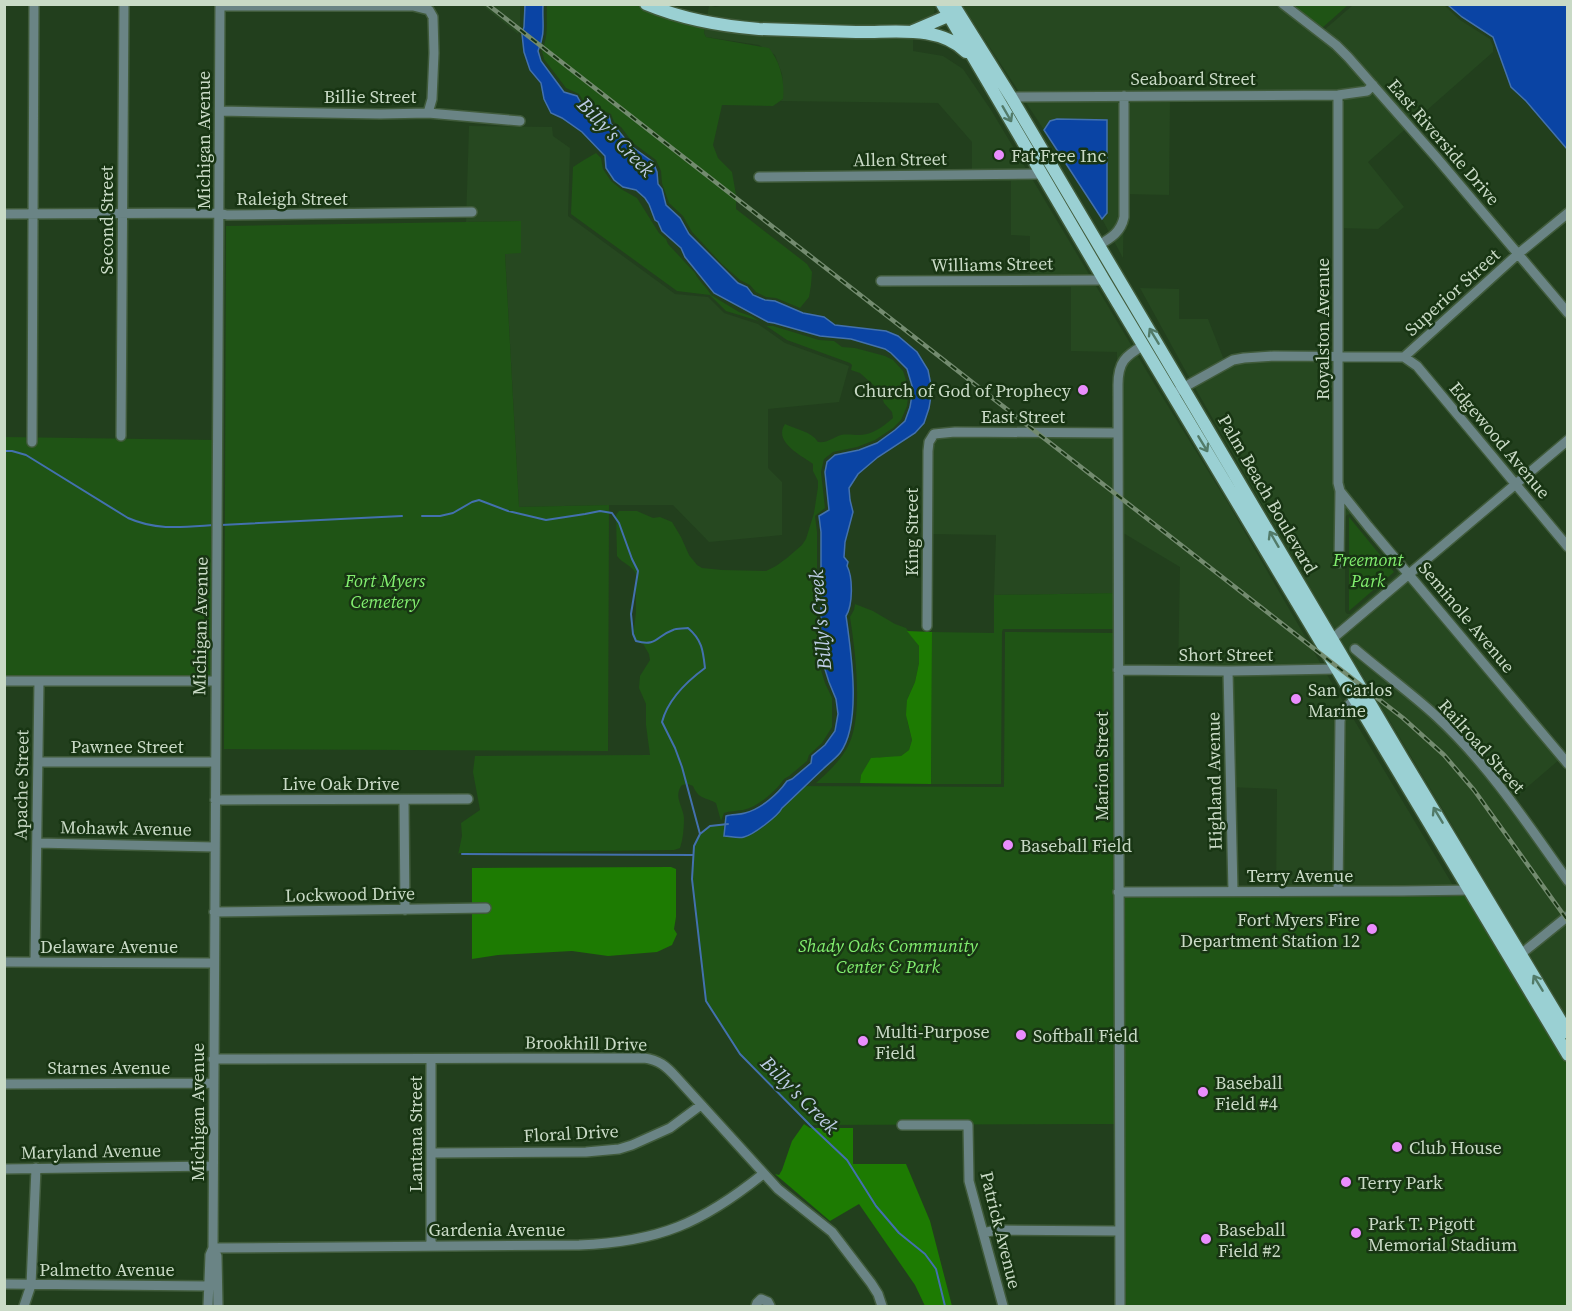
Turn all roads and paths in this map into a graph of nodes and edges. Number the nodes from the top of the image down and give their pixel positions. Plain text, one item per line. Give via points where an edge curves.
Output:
1 (34, 4) edge
2 (124, 4) edge
3 (646, 4) edge
4 (942, 4) edge
5 (1283, 4) edge
6 (220, 5) edge
7 (953, 11) edge
8 (912, 32) junction
9 (977, 64) junction
10 (1373, 85) junction
11 (1338, 95) junction
12 (1124, 96) junction
13 (1011, 97) junction
14 (220, 111) junction
15 (428, 113) junction
16 (520, 121) dead end
17 (1041, 174) junction
18 (759, 177) dead end
19 (1065, 189) junction
20 (472, 212) dead end
21 (33, 213) junction
22 (123, 213) junction
23 (219, 213) junction
24 (1568, 213) edge
25 (4, 214) edge
26 (1099, 245) junction
27 (1518, 254) junction
28 (1104, 280) junction
29 (881, 281) dead end
30 (1568, 313) edge
31 (1144, 345) junction
32 (1339, 356) junction
33 (1404, 357) junction
34 (1178, 390) junction
35 (1118, 433) junction
36 (121, 436) dead end
37 (931, 439) joint
38 (1568, 440) edge
39 (32, 442) dead end
40 (1514, 484) junction
41 (1340, 491) junction
42 (1568, 547) edge
43 (1339, 563) dead end
44 (1274, 565) junction
45 (1410, 574) junction
46 (927, 626) dead end
47 (1332, 639) junction
48 (1355, 649) dead end
49 (1335, 669) junction
50 (1118, 670) junction
51 (1228, 671) junction
52 (4, 681) edge
53 (39, 681) junction
54 (216, 681) junction
55 (1354, 700) junction
56 (1403, 759) junction
57 (38, 762) junction
58 (215, 762) junction
59 (1568, 764) edge
60 (215, 800) junction
61 (404, 800) junction
62 (468, 800) dead end
63 (37, 843) junction
64 (214, 846) junction
65 (1568, 880) edge
66 (1468, 890) junction
67 (1482, 890) junction
68 (1233, 891) junction
69 (1338, 891) junction
70 (1118, 892) junction
71 (486, 908) dead end
72 (405, 910) junction
73 (214, 912) junction
74 (1568, 916) edge
75 (1516, 958) junction
76 (4, 962) edge
77 (35, 962) junction
78 (214, 963) junction
79 (1568, 1033) edge
80 (1568, 1055) edge
81 (213, 1059) junction
82 (431, 1059) junction
83 (4, 1083) edge
84 (213, 1083) junction
85 (701, 1105) junction
86 (902, 1125) dead end
87 (431, 1153) junction
88 (213, 1166) junction
89 (36, 1168) junction
90 (4, 1169) edge
91 (763, 1174) junction
92 (1119, 1231) junction
93 (983, 1233) junction
94 (431, 1246) junction
95 (213, 1248) junction
96 (4, 1284) edge
97 (31, 1285) junction
98 (208, 1286) junction
99 (24, 1306) edge
100 (208, 1306) edge
101 (218, 1306) edge
102 (756, 1306) edge
103 (770, 1306) edge
104 (882, 1306) edge
105 (1003, 1306) edge
106 (1120, 1306) edge

1 - 21 street
2 - 22 street, Second Street
3 - 8 main road via 687,18 742,27
4 - 7 main road
5 - 10 street, East Riverside Drive via 1336,45
6 - 14 street, Michigan Avenue
6 - 15 street via 413,6 429,10 433,17 434,53
7 - 8 main road
7 - 9 main road, Palm Beach Boulevard
7 - 13 main road, Palm Beach Boulevard
8 - 9 main road via 950,39
9 -> 17 main road, Palm Beach Boulevard
10 - 11 street, Seaboard Street via 1366,91
10 - 27 street, East Riverside Drive
11 - 12 street, Seaboard Street
11 - 32 street, Royalston Avenue
12 - 13 street, Seaboard Street
12 - 26 street via 1124,217 1116,235
13 - 19 main road, Palm Beach Boulevard
14 - 15 street, Billie Street
14 - 23 street, Michigan Avenue
15 - 16 street, Billie Street
17 - 18 street, Allen Street
17 - 19 main road
17 - 28 main road, Palm Beach Boulevard
19 - 26 main road, Palm Beach Boulevard
20 - 23 street, Raleigh Street
21 - 22 street, Raleigh Street
21 - 25 street, Raleigh Street
21 - 39 street
22 - 23 street, Raleigh Street
22 - 36 street, Second Street
23 - 54 street, Michigan Avenue
24 - 27 street, Superior Street
34 -> 26 main road, Palm Beach Boulevard
27 - 30 street, East Riverside Drive
27 - 33 street, Superior Street
28 - 29 street, Williams Street
28 - 31 main road, Palm Beach Boulevard
31 - 34 main road, Palm Beach Boulevard
31 - 35 street, Marion Street via 1126,356 1118,374
32 - 33 street, Superior Street
32 - 34 street, Superior Street via 1233,360
32 - 41 street, Royalston Avenue
33 - 40 street, Edgewood Avenue via 1417,366
34 -> 44 main road, Palm Beach Boulevard
47 -> 34 main road, Palm Beach Boulevard
35 - 37 street, East Street via 955,432 934,434
35 - 50 street, Marion Street
37 - 46 street, King Street
38 - 40 street
40 - 42 street, Edgewood Avenue
40 - 45 street
41 - 43 street, Royalston Avenue
41 - 45 street, Seminole Avenue
44 - 47 main road via 1290,580 1321,632
44 - 49 main road, Palm Beach Boulevard
45 - 47 street
45 - 59 street, Seminole Avenue
47 - 56 main road, Palm Beach Boulevard
48 - 65 street, Railroad Street via 1437,717 1475,757
49 - 51 street, Short Street
49 - 55 main road, Palm Beach Boulevard
50 - 51 street, Short Street
50 - 70 street, Marion Street
51 - 68 street, Highland Avenue
52 - 53 street
53 - 54 street
53 - 57 street, Apache Street
54 - 58 street, Michigan Avenue
55 - 56 main road via 1371,712 1398,757
55 - 66 main road, Palm Beach Boulevard
55 - 69 street via 1342,711 1340,721
67 -> 56 main road, Palm Beach Boulevard
57 - 58 street, Pawnee Street
57 - 63 street, Apache Street
58 - 60 street, Michigan Avenue
60 - 61 street, Live Oak Drive
60 - 64 street, Michigan Avenue
61 - 62 street, Live Oak Drive
61 - 72 street
63 - 64 street, Mohawk Avenue
63 - 77 street, Apache Street
64 - 73 street, Michigan Avenue
66 - 67 street, Terry Avenue
66 - 69 street, Terry Avenue
66 - 75 main road, Palm Beach Boulevard
67 - 75 main road, Palm Beach Boulevard
68 - 69 street, Terry Avenue
68 - 70 street, Terry Avenue
70 - 92 street, Marion Street
71 - 72 street, Lockwood Drive
72 - 73 street, Lockwood Drive
73 - 78 street, Michigan Avenue
74 - 75 street
79 -> 75 main road, Palm Beach Boulevard
75 - 80 main road, Palm Beach Boulevard
76 - 77 street, Delaware Avenue
77 - 78 street, Delaware Avenue
78 - 81 street, Michigan Avenue
81 - 82 street, Brookhill Drive
81 - 84 street, Michigan Avenue
82 - 85 street, Brookhill Drive via 654,1059 663,1063
82 - 87 street, Lantana Street
83 - 84 street, Starnes Avenue
84 - 88 street, Michigan Avenue
85 - 87 street, Floral Drive via 670,1128 619,1149
85 - 91 street, Brookhill Drive
86 - 93 street, Patrick Avenue via 968,1125 969,1181
87 - 94 street, Lantana Street
88 - 89 street, Maryland Avenue
88 - 95 street, Michigan Avenue
89 - 90 street, Maryland Avenue
89 - 97 street
91 - 94 street, Gardenia Avenue via 709,1213 653,1236 604,1244
91 - 104 street, Brookhill Drive via 832,1232 872,1283
92 - 93 street
92 - 106 street, Marion Street
93 - 105 street, Patrick Avenue
94 - 95 street, Gardenia Avenue
95 - 98 street, Michigan Avenue
95 - 101 street, Michigan Avenue via 217,1256
96 - 97 street, Palmetto Avenue
97 - 98 street, Palmetto Avenue
97 - 99 street
98 - 100 street, Michigan Avenue
102 - 103 street via 761,1299

